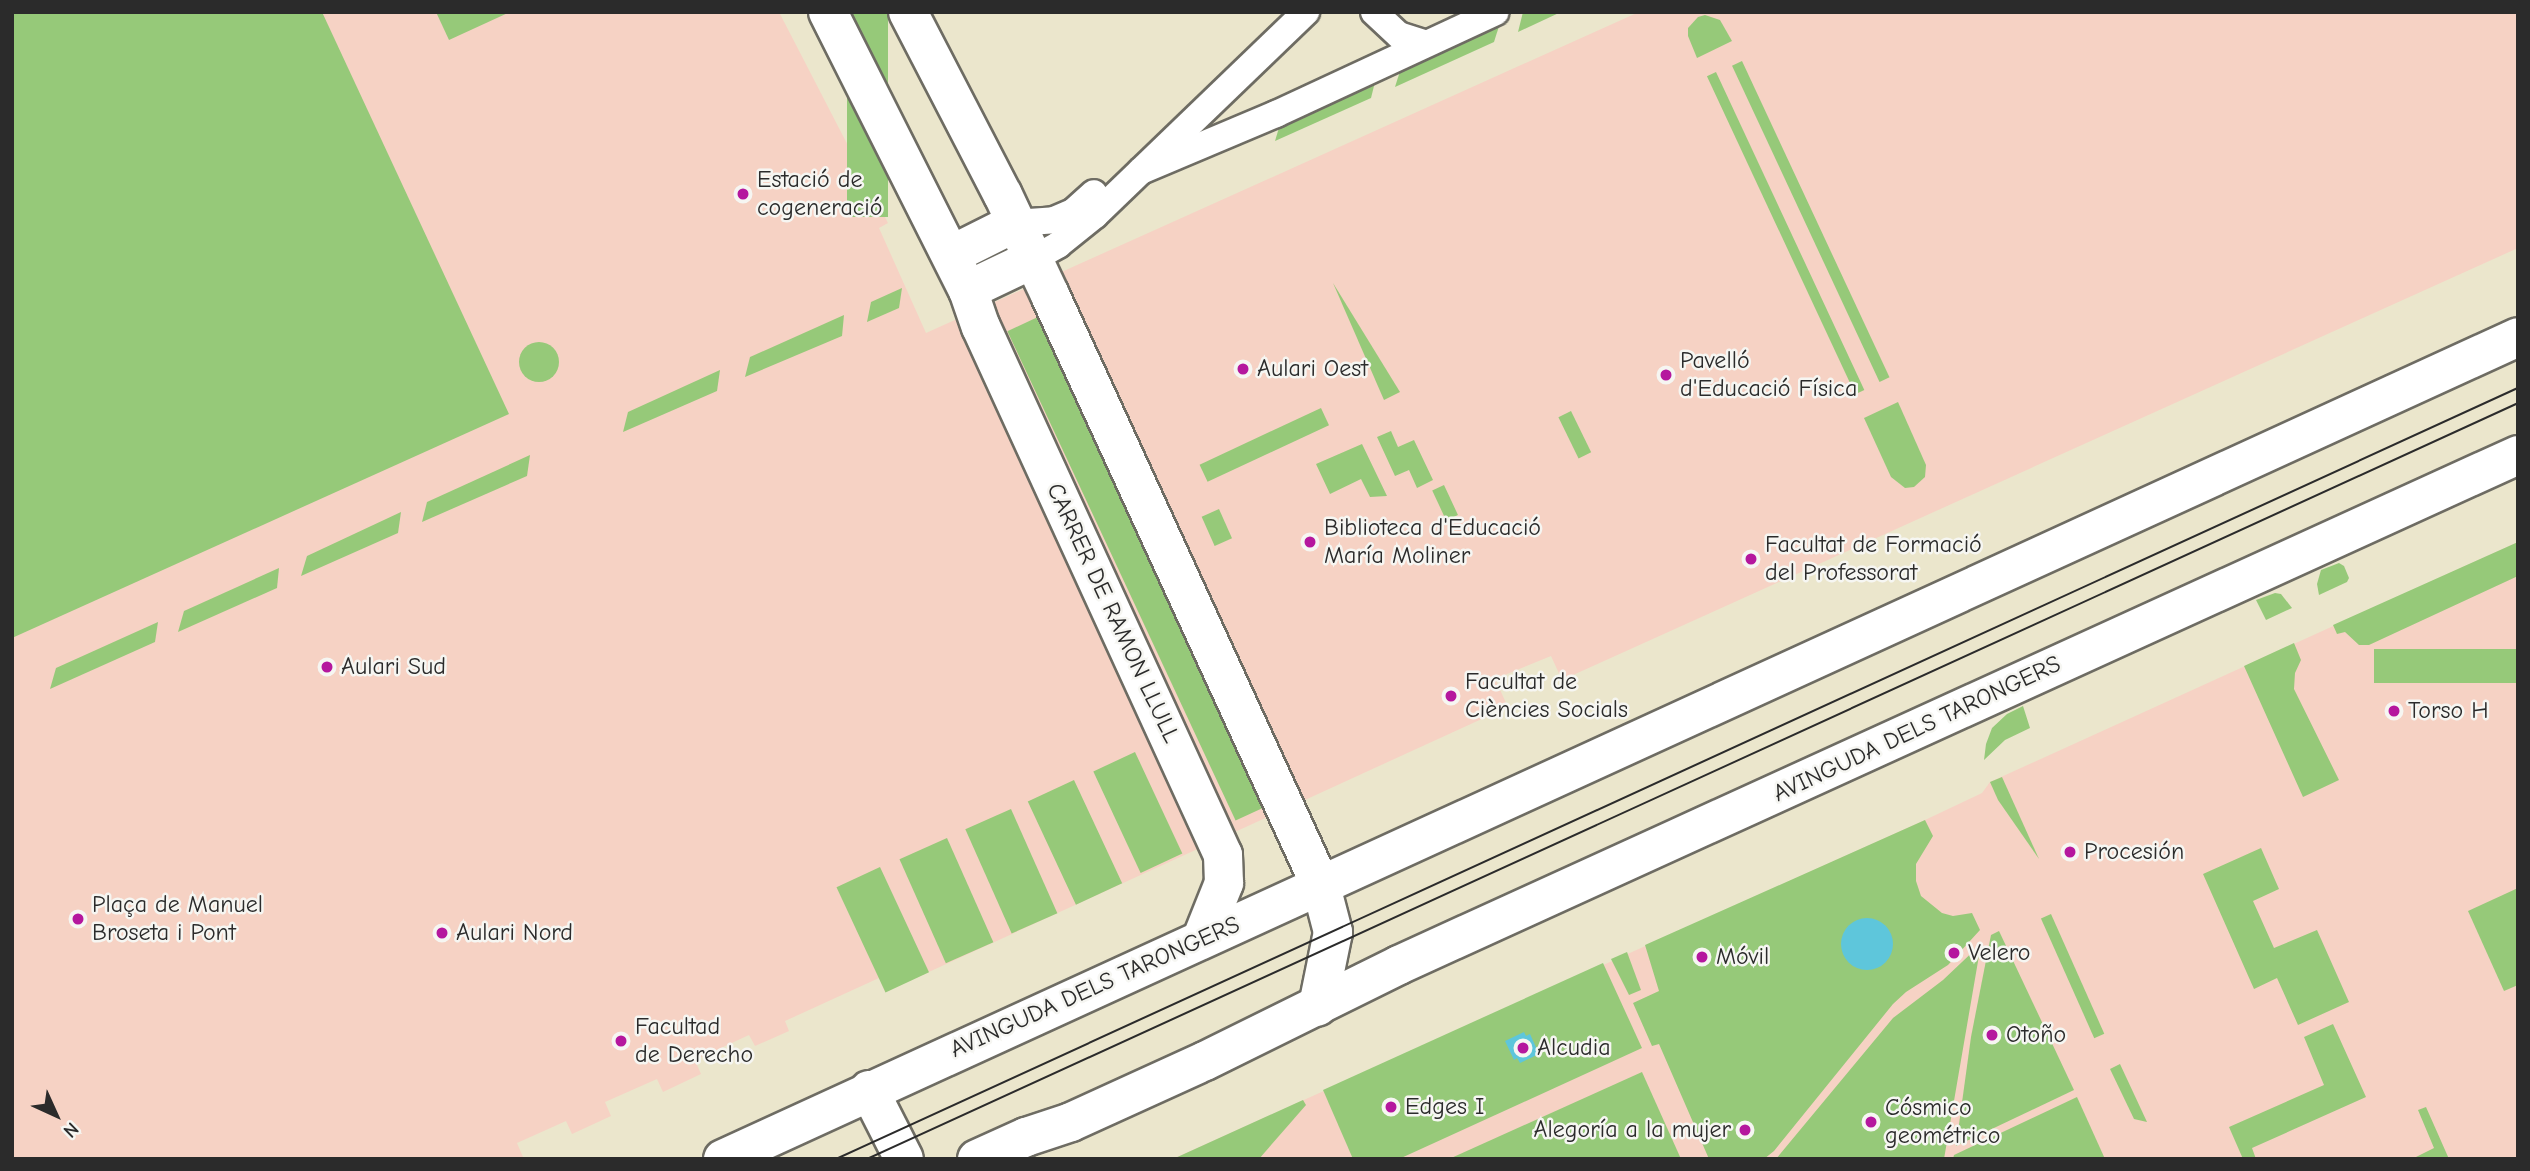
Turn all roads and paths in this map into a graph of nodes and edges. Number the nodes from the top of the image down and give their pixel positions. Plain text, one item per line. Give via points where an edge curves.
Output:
1 (828, 12) edge
2 (908, 12) edge
3 (1282, 12) edge
4 (1306, 12) edge
5 (1374, 12) edge
6 (1496, 12) edge
7 (1426, 44) junction
8 (1141, 171) junction
9 (1015, 223) junction
10 (951, 255) junction
11 (1033, 259) junction
12 (968, 290) junction
13 (2518, 337) edge
14 (2518, 454) edge
15 (1321, 886) junction
16 (1202, 938) junction
17 (1318, 1006) junction
18 (869, 1090) junction
19 (723, 1159) edge
20 (904, 1159) edge
21 (977, 1159) edge

1 - 10 main road, CARRER DE RAMON LLULL
2 - 9 main road
3 - 9 street via 1073,212 1054,220
4 - 8 street
5 - 7 street via 1399,36
6 - 7 street
7 - 8 street
8 - 11 street via 1073,234
9 - 10 main road
9 - 11 main road
10 - 12 main road, CARRER DE RAMON LLULL
11 - 12 main road
11 - 15 main road
12 - 16 main road, CARRER DE RAMON LLULL via 1223,855 1224,883
13 - 15 main road, AVINGUDA DELS TARONGERS
14 - 17 main road, AVINGUDA DELS TARONGERS
15 - 16 main road, AVINGUDA DELS TARONGERS
15 - 17 main road via 1333,932
16 - 18 main road, AVINGUDA DELS TARONGERS
17 - 21 main road, AVINGUDA DELS TARONGERS via 1091,1113
18 - 19 main road, AVINGUDA DELS TARONGERS
18 - 20 main road

